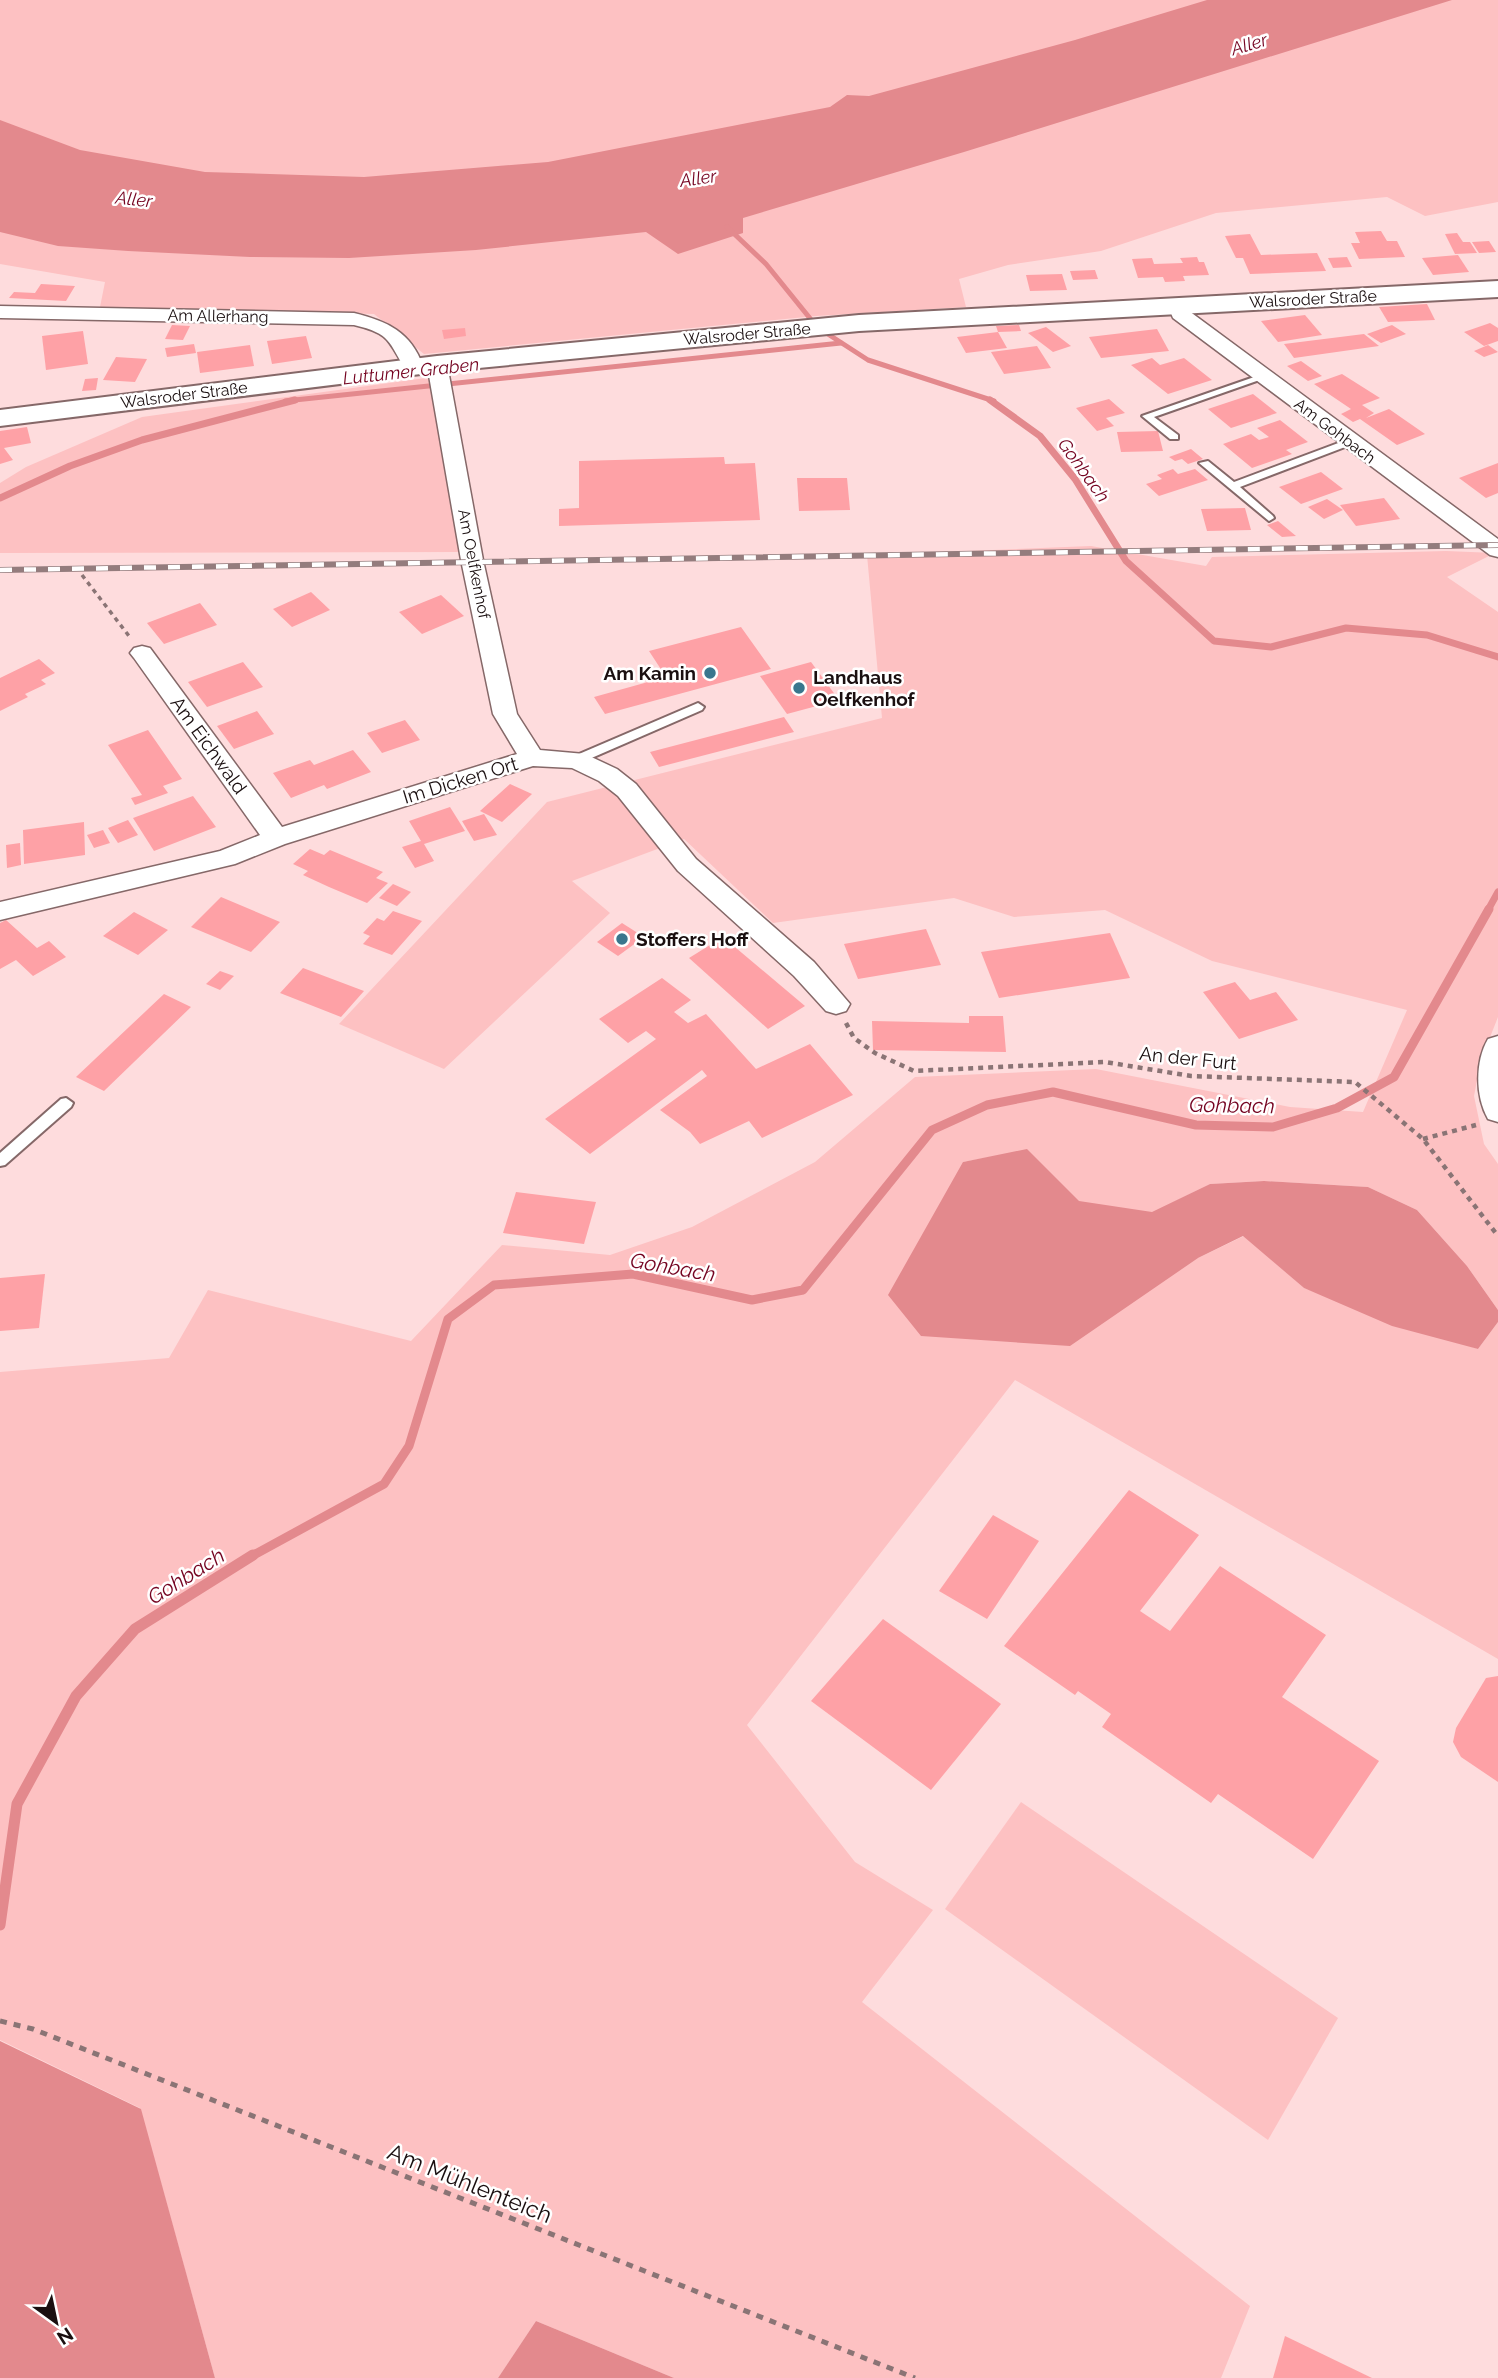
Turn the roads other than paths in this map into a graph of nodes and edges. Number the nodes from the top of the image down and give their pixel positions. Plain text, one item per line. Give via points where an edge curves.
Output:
1 (1498, 289) edge
2 (1178, 306) junction
3 (0, 312) edge
4 (433, 374) junction
5 (1263, 377) junction
6 (0, 418) edge
7 (1174, 437) dead end
8 (1349, 442) junction
9 (1204, 463) dead end
10 (1233, 486) junction
11 (1269, 518) dead end
12 (1492, 540) edge
13 (142, 653) road end
14 (698, 707) dead end
15 (532, 758) junction
16 (576, 760) junction
17 (276, 838) junction
18 (0, 911) edge
19 (836, 1004) road end
20 (1498, 1046) edge
21 (66, 1102) dead end
22 (1498, 1111) edge
23 (0, 1161) edge

1 - 2 main road, Walsroder Straße
2 - 4 main road, Walsroder Straße via 859,323
2 - 5 street, Am Gohbach via 1180,314
3 - 4 street, Am Allerhang via 354,318 379,325 400,339
4 - 6 main road, Walsroder Straße
4 - 15 street, Am Oelfkenhof via 505,714
5 - 7 lane via 1147,416
5 - 8 street, Am Gohbach
8 - 10 lane
8 - 12 street, Am Gohbach
9 - 10 lane
10 - 11 lane
13 - 17 street, Am Eichwald
14 - 16 lane
15 - 16 street, Im Dicken Ort
15 - 17 street, Im Dicken Ort
16 - 19 street, Im Dicken Ort via 608,775 626,790 687,865
17 - 18 street, Im Dicken Ort via 226,858
20 - 22 street via 1494,1057
21 - 23 lane

